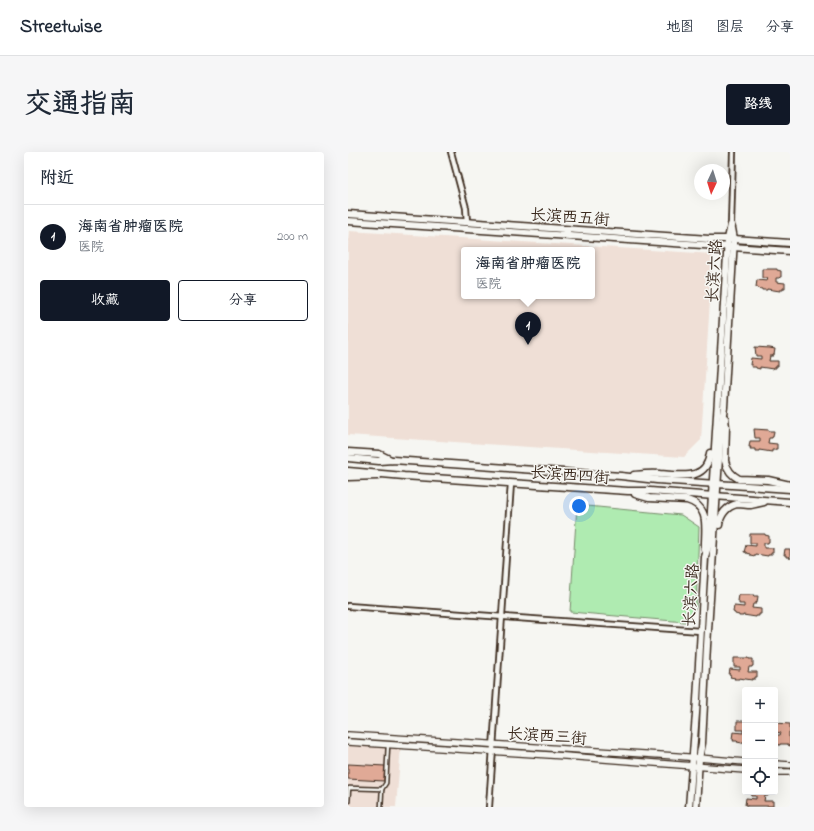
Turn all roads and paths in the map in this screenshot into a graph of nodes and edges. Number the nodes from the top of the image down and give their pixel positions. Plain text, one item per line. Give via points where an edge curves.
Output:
1 (733, 152) edge
2 (451, 153) edge
3 (348, 214) edge
4 (348, 221) edge
5 (467, 222) junction
6 (731, 225) joint
7 (731, 239) junction
8 (790, 243) edge
9 (730, 246) junction
10 (790, 251) edge
11 (721, 407) junction
12 (348, 452) edge
13 (348, 458) edge
14 (393, 460) junction
15 (348, 471) edge
16 (404, 476) junction
17 (621, 476) junction
18 (348, 477) edge
19 (511, 483) junction
20 (715, 484) junction
21 (790, 485) edge
22 (790, 489) edge
23 (628, 491) junction
24 (714, 496) junction
25 (773, 501) junction
26 (790, 502) edge
27 (705, 557) junction
28 (713, 558) junction
29 (348, 606) edge
30 (502, 617) junction
31 (701, 631) junction
32 (348, 735) edge
33 (348, 742) edge
34 (388, 744) junction
35 (493, 748) junction
36 (692, 758) junction
37 (699, 759) junction
38 (742, 762) edge
39 (778, 764) edge
40 (790, 765) edge
41 (692, 766) junction
42 (699, 766) junction
43 (742, 770) edge
44 (778, 772) edge
45 (790, 772) edge
46 (382, 789) junction
47 (348, 802) edge
48 (381, 807) edge
49 (489, 807) edge
50 (689, 807) edge
51 (696, 807) edge

1 - 6 street
2 - 5 street via 466,208
3 - 5 main road, 长滨西五街
4 - 9 main road, 长滨西五街
5 - 7 main road, 长滨西五街
6 - 7 main road, 长滨六路
7 - 8 main road, 长滨西五街
7 - 9 main road, 长滨六路
9 - 10 main road, 长滨西五街
9 - 11 main road, 长滨六路
11 - 17 main road via 712,427 709,462 702,470 688,476 650,473
11 - 20 main road, 长滨六路 via 721,435
11 - 21 main road via 726,427 725,461 732,474 739,478
12 - 14 main road via 379,454
13 - 14 main road, 长滨西四街
14 - 17 main road, 长滨西四街
15 - 16 main road, 长滨西四街
16 - 18 main road
16 - 19 main road, 长滨西四街
17 - 20 main road, 长滨西四街
19 - 23 main road, 长滨西四街
19 - 30 street
20 - 22 main road, 长滨西四街
20 - 24 main road, 长滨六路
23 - 24 main road, 长滨西四街
23 - 27 main road via 649,498 687,500 697,505 706,520
24 - 25 main road, 长滨西四街
24 - 27 main road, 长滨六路
24 - 28 main road, 长滨六路
25 - 26 main road, 长滨西四街
25 - 28 main road via 735,505 726,511 720,518 718,544
27 - 31 main road, 长滨六路
28 - 37 main road, 长滨六路
29 - 30 street
30 - 31 street
30 - 35 street
31 - 36 main road, 长滨六路
32 - 35 street, 长滨西三街
33 - 34 street, 长滨西三街
34 - 35 street, 长滨西三街
34 - 46 lane via 386,783
35 - 36 street, 长滨西三街
35 - 41 street, 长滨西三街
35 - 49 street
36 - 37 street, 长滨西三街
36 - 41 main road, 长滨六路
37 - 38 street, 长滨西三街
37 - 42 main road, 长滨六路
39 - 40 street
41 - 42 street, 长滨西三街
41 - 50 main road, 长滨六路
42 - 43 street, 长滨西三街
42 - 51 main road, 长滨六路
44 - 45 street
46 - 47 lane via 350,788
46 - 48 lane

